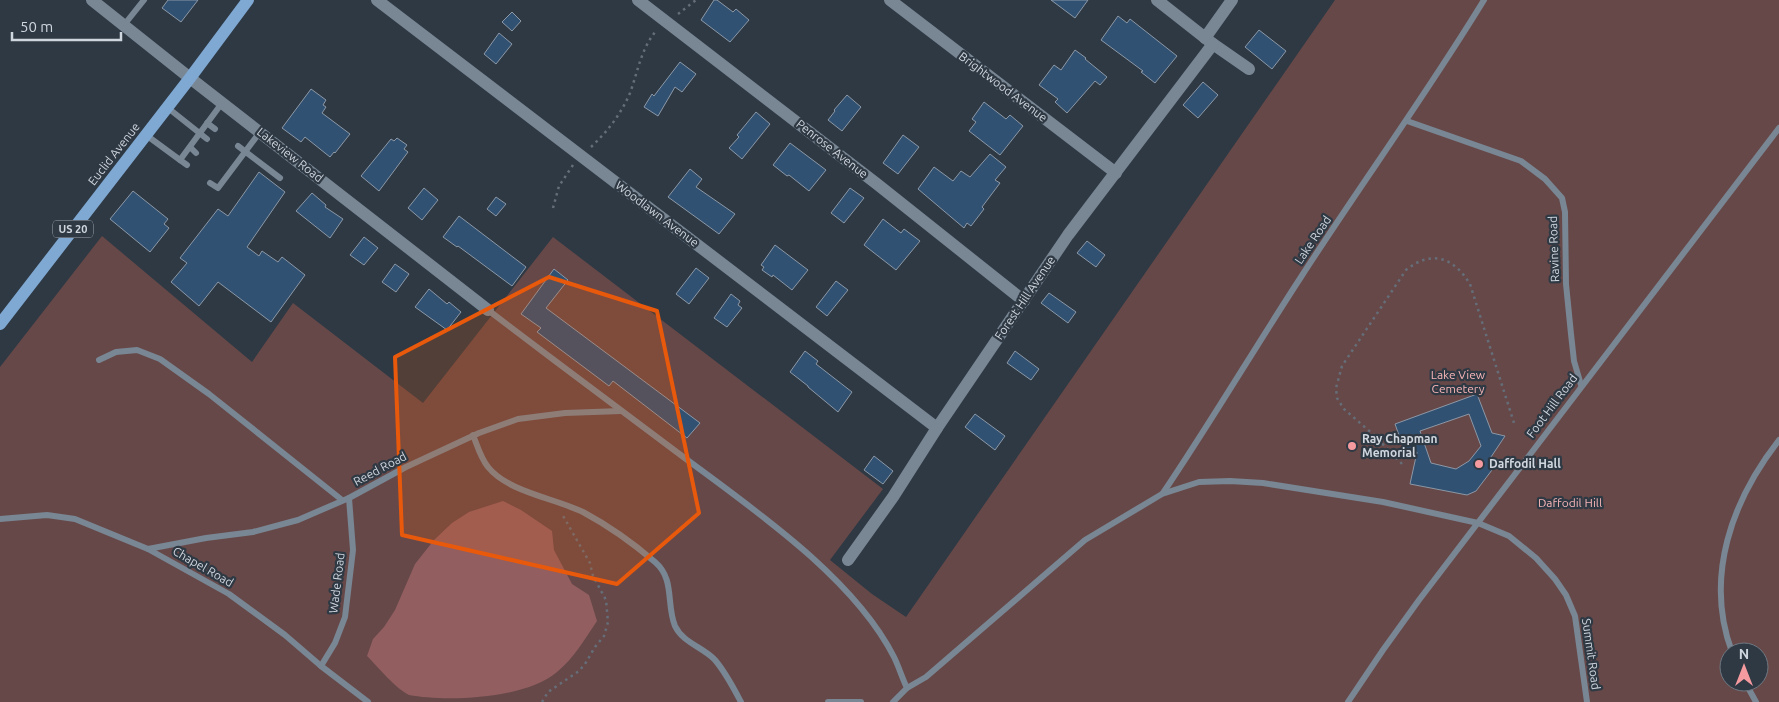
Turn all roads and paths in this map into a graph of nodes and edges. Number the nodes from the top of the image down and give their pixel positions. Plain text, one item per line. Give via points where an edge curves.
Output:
1 (92, 0) edge
2 (144, 0) edge
3 (248, 0) edge
4 (377, 0) edge
5 (638, 0) edge
6 (696, 0) edge
7 (890, 0) edge
8 (1157, 0) edge
9 (1232, 0) edge
10 (1484, 0) edge
11 (677, 15) dead end
12 (124, 25) junction
13 (657, 30) dead end
14 (1209, 41) junction
15 (1249, 69) dead end
16 (190, 78) junction
17 (222, 103) junction
18 (168, 108) junction
19 (1407, 121) junction
20 (208, 123) junction
21 (1779, 128) edge
22 (215, 129) dead end
23 (260, 132) junction
24 (200, 133) junction
25 (146, 135) junction
26 (208, 139) dead end
27 (238, 146) dead end
28 (190, 148) junction
29 (245, 152) junction
30 (196, 153) dead end
31 (581, 156) junction
32 (231, 157) dead end
33 (180, 160) junction
34 (237, 162) junction
35 (187, 165) dead end
36 (220, 171) dead end
37 (1116, 173) junction
38 (226, 176) junction
39 (280, 178) dead end
40 (210, 183) dead end
41 (553, 208) dead end
42 (1024, 301) junction
43 (488, 310) joint
44 (0, 324) edge
45 (99, 360) dead end
46 (1581, 385) junction
47 (622, 410) junction
48 (1514, 423) dead end
49 (937, 428) junction
50 (473, 436) junction
51 (1779, 440) edge
52 (1402, 464) dead end
53 (1162, 494) junction
54 (350, 498) junction
55 (342, 500) junction
56 (554, 500) junction
57 (0, 518) edge
58 (1478, 523) junction
59 (148, 549) junction
60 (848, 560) dead end
61 (1728, 642) edge
62 (321, 666) junction
63 (906, 688) junction
64 (368, 702) edge
65 (542, 702) edge
66 (741, 702) edge
67 (828, 702) edge
68 (861, 702) edge
69 (893, 702) edge
70 (1348, 702) edge
71 (1587, 702) edge

1 - 12 street, Lakeview Road
2 - 12 lane
3 - 16 main road, Euclid Avenue / US 20
4 - 31 street, Woodlawn Avenue
5 - 42 street, Penrose Avenue
6 - 11 path
7 - 37 street, Brightwood Avenue
8 - 14 street
9 - 14 street, Forest Hill Avenue
10 - 19 lane, Lake Road
12 - 16 street, Lakeview Road
13 - 31 path via 644,51 619,114 602,137
14 - 15 street
14 - 37 street, Forest Hill Avenue
16 - 17 street, Lakeview Road
16 - 18 main road, Euclid Avenue / US 20
17 - 20 lane
17 - 23 street, Lakeview Road
18 - 24 lane
18 - 25 main road, Euclid Avenue / US 20
19 - 46 lane, Ravine Road via 1522,161 1562,198 1571,334
19 - 53 lane, Lake Road
20 - 22 lane
20 - 24 lane
21 - 46 lane, Foot Hill Road
23 - 29 lane
23 - 43 street, Lakeview Road
24 - 26 lane
24 - 28 lane
25 - 33 lane
25 - 44 main road, Euclid Avenue / US 20
27 - 29 lane
28 - 30 lane
28 - 33 lane
29 - 34 lane
29 - 39 lane
31 - 41 path via 559,186
31 - 49 street, Woodlawn Avenue
32 - 34 lane
33 - 35 lane
34 - 38 lane
36 - 38 lane
37 - 42 street, Forest Hill Avenue via 1068,235
38 - 40 lane via 218,188
42 - 49 street, Forest Hill Avenue
43 - 47 lane
45 - 55 lane via 116,352 137,350 160,359
46 - 58 lane, Foot Hill Road
47 - 50 lane, Reed Road via 518,419
47 - 63 lane via 787,537 851,596 871,620 893,656
48 - 52 path via 1470,284 1458,267 1448,261 1436,258 1415,262 1406,270 1342,366 1336,388 1337,398 1344,409
49 - 60 street, Forest Hill Avenue
50 - 54 lane, Reed Road
50 - 56 lane via 487,466 507,483
51 - 61 lane via 1739,505 1723,552 1720,584
53 - 58 lane, Summit Road via 1198,482 1263,483 1384,502
53 - 63 lane via 1085,540 926,677
54 - 55 lane, Reed Road
54 - 62 lane, Wade Road via 353,550 346,617
55 - 59 lane, Reed Road via 298,520 253,532
56 - 65 path via 590,563 606,600 608,622 604,636 579,671 548,692
56 - 66 lane via 608,527 657,564 666,575 675,626 680,634 714,658
57 - 59 lane, Chapel Road via 47,515 75,519
58 - 70 lane, Foot Hill Road
58 - 71 lane, Summit Road via 1509,536 1536,558 1566,595 1575,616
59 - 62 lane, Chapel Road via 229,594 285,634
62 - 64 lane, Chapel Road
63 - 69 lane
67 - 68 lane

